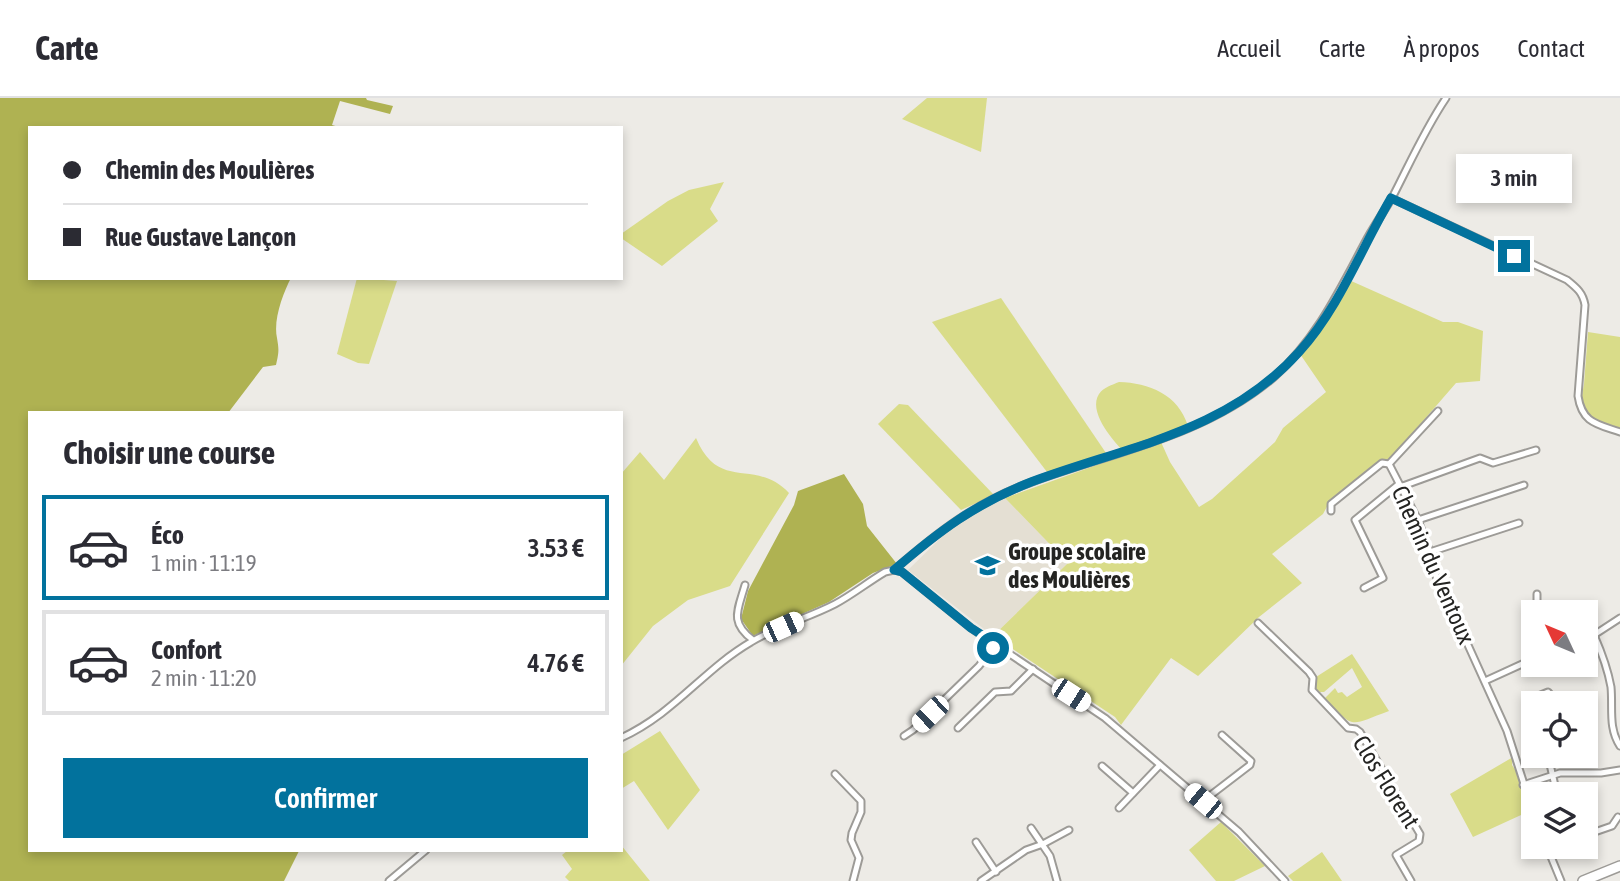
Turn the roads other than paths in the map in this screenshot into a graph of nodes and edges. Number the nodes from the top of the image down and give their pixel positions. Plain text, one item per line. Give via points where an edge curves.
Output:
1 (1446, 98) edge
2 (1391, 198) junction
3 (1438, 411) dead end
4 (1620, 432) edge
5 (1536, 450) dead end
6 (1389, 464) junction
7 (1524, 485) dead end
8 (1400, 486) junction
9 (1331, 511) dead end
10 (1418, 520) junction
11 (1519, 523) dead end
12 (1430, 552) junction
13 (894, 570) junction
14 (745, 585) dead end
15 (1364, 588) dead end
16 (1537, 594) dead end
17 (1537, 600) edge
18 (1620, 618) edge
19 (1258, 623) dead end
20 (1598, 632) edge
21 (753, 640) junction
22 (996, 644) junction
23 (1598, 647) edge
24 (1521, 665) edge
25 (1033, 670) junction
26 (1485, 681) junction
27 (958, 728) dead end
28 (1222, 734) dead end
29 (904, 736) dead end
30 (623, 737) edge
31 (1620, 746) edge
32 (1102, 765) dead end
33 (1160, 765) junction
34 (1551, 768) edge
35 (1620, 769) edge
36 (835, 774) dead end
37 (1552, 775) junction
38 (1522, 782) edge
39 (1532, 782) edge
40 (1554, 782) edge
41 (1133, 793) junction
42 (1203, 801) junction
43 (1119, 808) dead end
44 (1618, 817) dead end
45 (1031, 828) dead end
46 (1069, 830) dead end
47 (1598, 831) edge
48 (976, 842) dead end
49 (1043, 844) junction
50 (424, 852) edge
51 (1552, 859) edge
52 (1620, 866) edge
53 (996, 872) junction
54 (389, 881) edge
55 (853, 881) edge
56 (981, 881) edge
57 (1057, 881) edge
58 (1285, 881) edge
59 (1411, 881) edge
60 (1561, 881) edge
61 (1583, 881) edge

1 - 2 street
2 - 4 street via 1577,288 1585,306 1580,408 1592,422
2 - 13 street via 1313,334 1291,360 1245,399 1192,428 1030,483 970,510
3 - 6 street, Chemin du Ventoux
5 - 8 street via 1493,463 1480,458
6 - 8 street, Chemin du Ventoux
6 - 9 street via 1382,463 1360,480 1331,504
7 - 10 street
8 - 10 street, Chemin du Ventoux
8 - 15 street via 1355,520 1383,578
10 - 12 street, Chemin du Ventoux
11 - 12 street
12 - 26 street, Chemin du Ventoux via 1440,592
13 - 21 street via 836,604
13 - 22 street
14 - 21 street via 737,619 740,629
16 - 17 street
18 - 20 street
19 - 59 street, Clos Florent via 1309,672 1312,690 1348,728 1360,732 1420,834 1419,841 1396,855
21 - 30 street via 651,723
22 - 25 street
22 - 29 street
23 - 31 street via 1611,686 1612,728
24 - 26 street
25 - 27 street via 1011,691 995,692
25 - 33 street via 1105,718
26 - 38 street, Chemin du Ventoux
28 - 42 street via 1250,765
32 - 41 street
33 - 41 street
33 - 42 street
34 - 37 street
35 - 37 street
36 - 55 street via 863,807 851,840 859,858
37 - 39 street
37 - 40 street
41 - 43 street
42 - 58 street
44 - 47 street via 1612,826
45 - 49 street
46 - 49 street
48 - 53 street
49 - 53 street via 1026,849
49 - 57 street
50 - 54 street
51 - 60 street
52 - 61 main road
53 - 56 street

